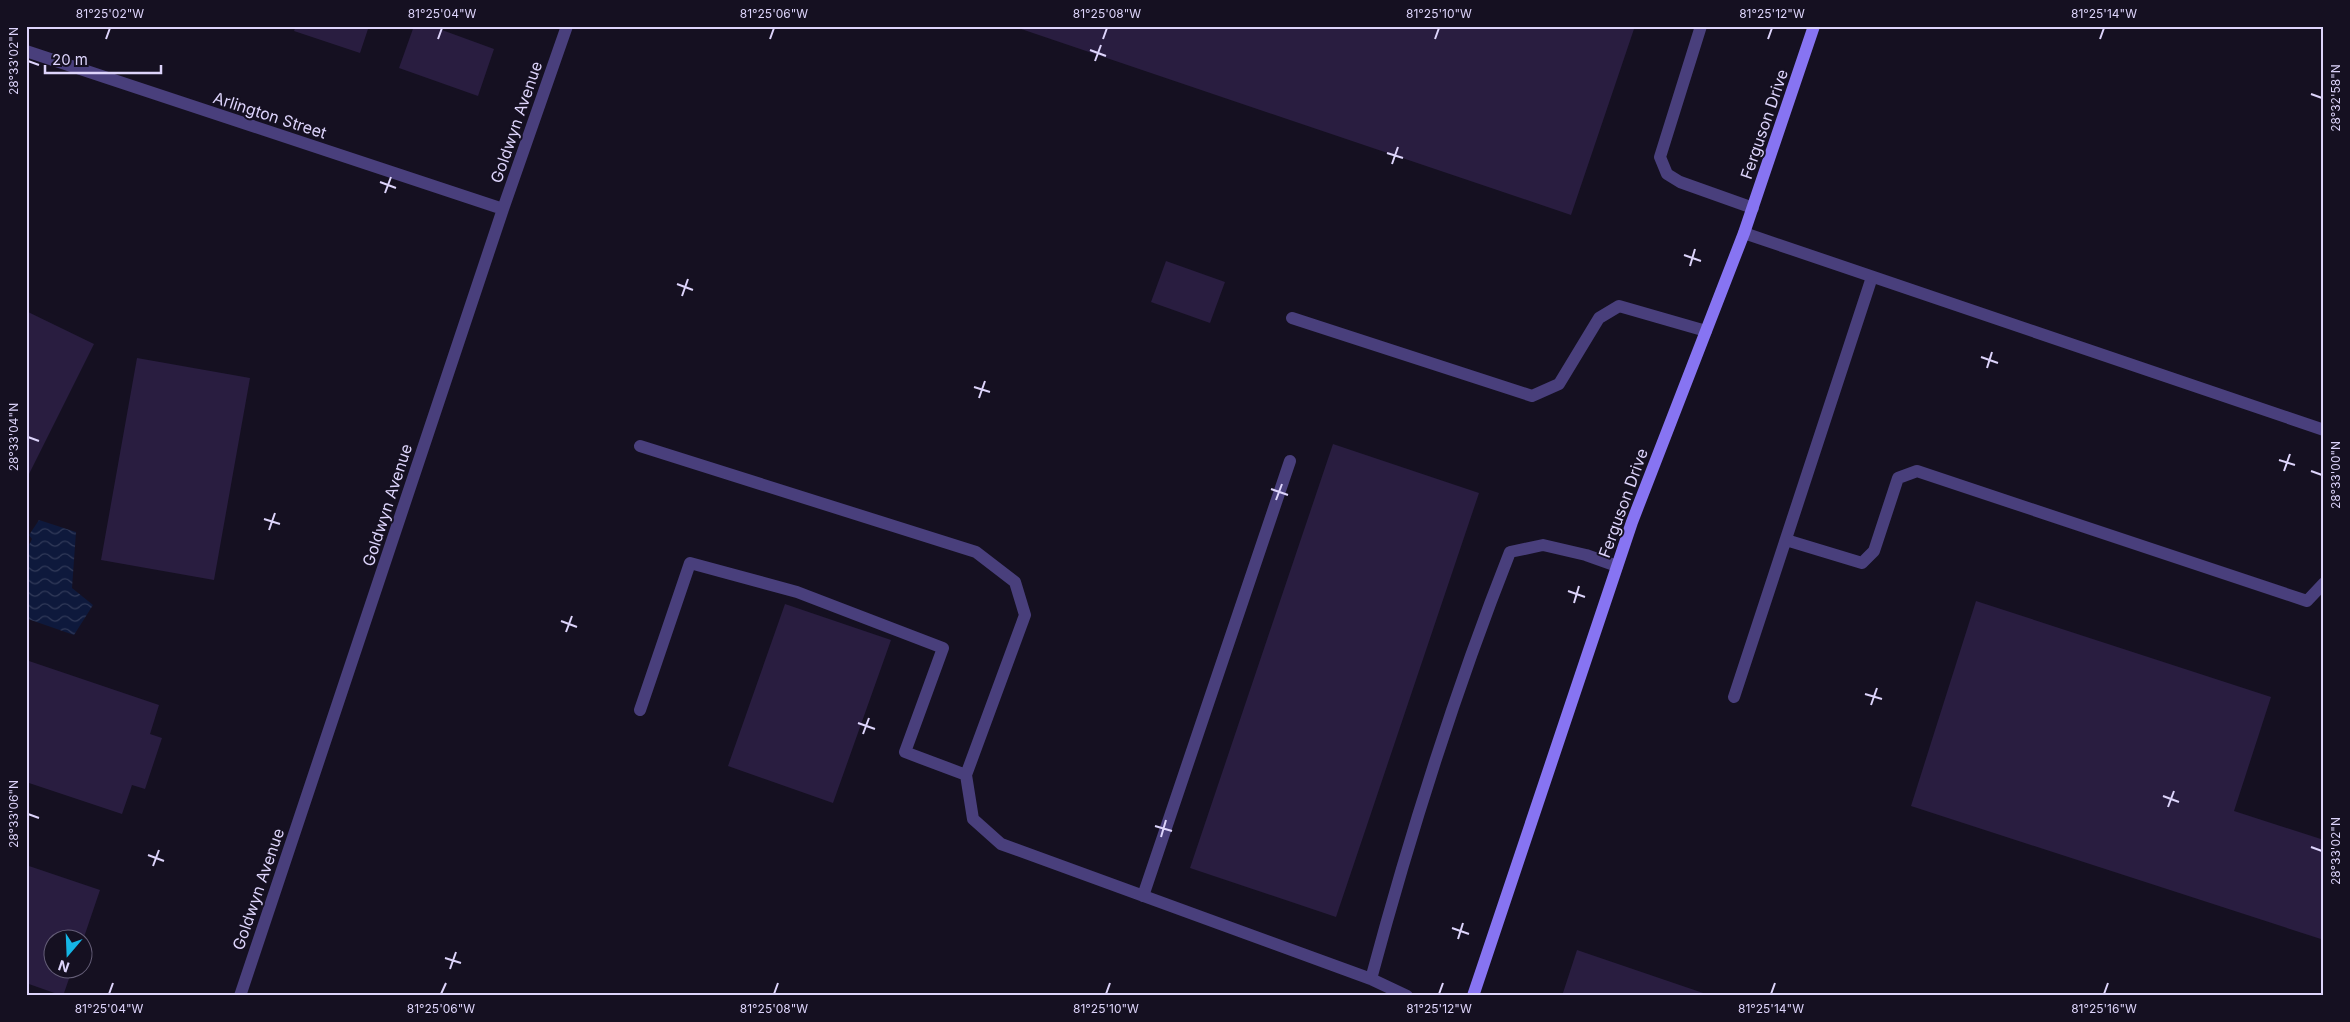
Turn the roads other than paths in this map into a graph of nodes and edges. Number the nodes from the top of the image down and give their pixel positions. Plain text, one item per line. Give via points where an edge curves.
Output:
1 (567, 26) edge
2 (1702, 26) edge
3 (1814, 26) edge
4 (26, 51) edge
5 (1753, 208) junction
6 (503, 209) junction
7 (1744, 233) junction
8 (1872, 277) junction
9 (1292, 318) dead end
10 (1706, 332) junction
11 (2324, 430) edge
12 (640, 446) dead end
13 (1290, 461) dead end
14 (1786, 540) junction
15 (1617, 566) junction
16 (2324, 583) edge
17 (1734, 697) dead end
18 (640, 710) dead end
19 (966, 775) junction
20 (1144, 896) junction
21 (1371, 979) junction
22 (240, 996) edge
23 (1407, 996) edge
24 (1473, 996) edge

1 - 6 street, Goldwyn Avenue
2 - 5 street via 1660,156 1667,174 1680,182
3 - 5 street, Ferguson Drive
4 - 6 street, Arlington Street
5 - 7 street, Ferguson Drive
6 - 22 street, Goldwyn Avenue
7 - 8 street
7 - 10 street, Ferguson Drive
8 - 11 street
8 - 14 street
9 - 10 street via 1532,396 1559,384 1599,318 1619,306
10 - 15 street, Ferguson Drive
12 - 19 street via 976,552 1015,582 1025,615
13 - 20 street
14 - 16 street via 1862,563 1874,552 1898,478 1917,471 2307,601
14 - 17 street
15 - 21 street via 1543,545 1510,552 1407,846
15 - 24 street, Ferguson Drive
18 - 19 street via 690,563 797,592 943,648 905,752
19 - 20 street via 973,819 1001,844
20 - 21 street
21 - 23 street

